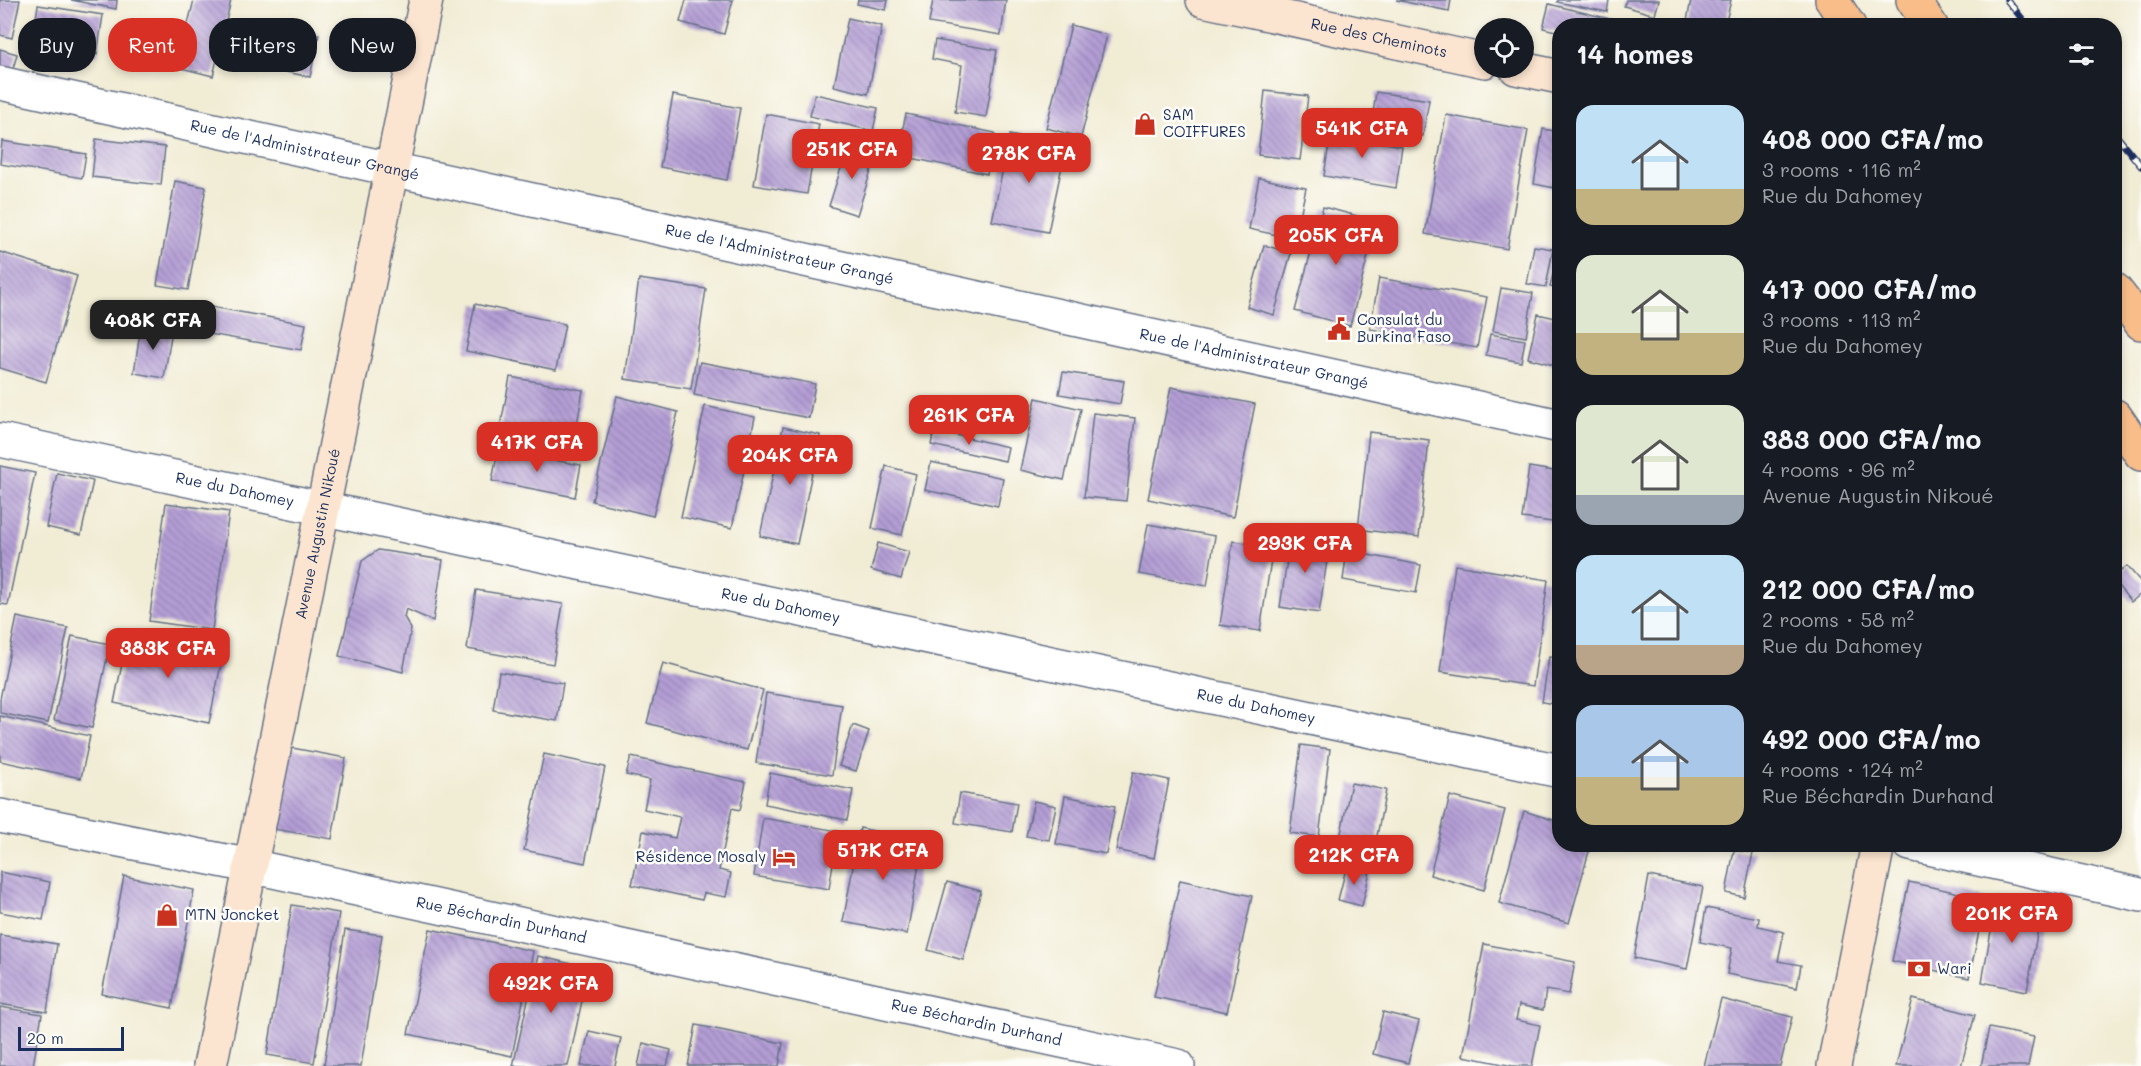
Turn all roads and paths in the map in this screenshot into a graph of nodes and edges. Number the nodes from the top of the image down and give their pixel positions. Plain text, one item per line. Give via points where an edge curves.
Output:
1 (426, 0) edge
2 (1203, 0) edge
3 (1832, 0) edge
4 (1913, 0) edge
5 (1844, 18) edge
6 (1925, 18) edge
7 (1474, 59) edge
8 (1534, 72) edge
9 (1552, 75) edge
10 (0, 83) edge
11 (392, 169) junction
12 (2122, 274) edge
13 (2141, 284) edge
14 (2122, 299) edge
15 (2141, 323) edge
16 (1552, 424) edge
17 (2122, 426) edge
18 (0, 440) edge
19 (2141, 454) edge
20 (322, 508) junction
21 (1552, 769) edge
22 (0, 816) edge
23 (1876, 852) edge
24 (1946, 852) edge
25 (250, 866) junction
26 (2141, 895) edge
27 (210, 1066) edge
28 (1178, 1066) edge
29 (1834, 1066) edge

1 - 11 street, Avenue Augustin Nikoué
2 - 7 street, Rue des Cheminots
3 - 5 highway
4 - 6 highway
8 - 9 street
10 - 11 street, Rue de l'Administrateur Grangé
11 - 16 street, Rue de l'Administrateur Grangé
11 - 20 street, Avenue Augustin Nikoué
12 - 13 highway
14 - 15 highway
17 - 19 highway
18 - 20 street, Rue du Dahomey
20 - 21 street, Rue du Dahomey
20 - 25 street, Avenue Augustin Nikoué
22 - 25 street, Rue Béchardin Durhand
23 - 29 street
24 - 26 street
25 - 27 street, Avenue Augustin Nikoué
25 - 28 street, Rue Béchardin Durhand

